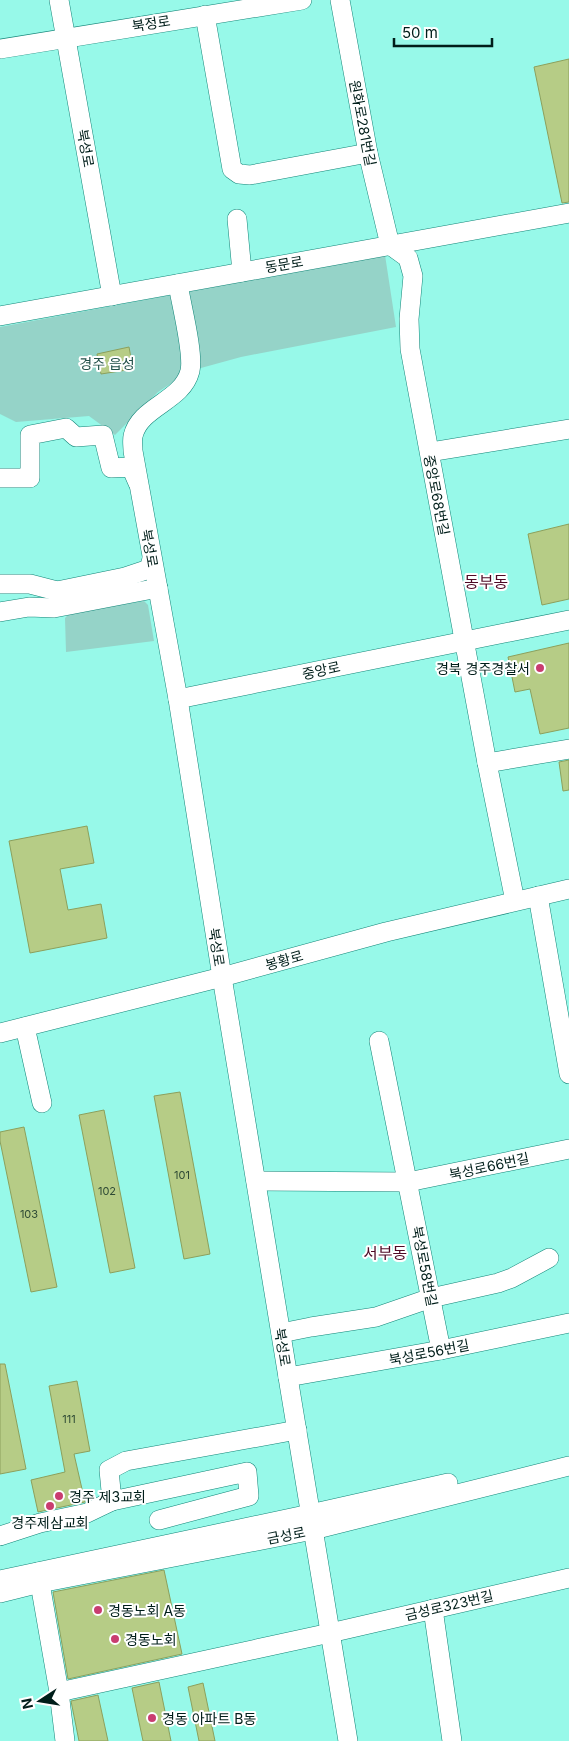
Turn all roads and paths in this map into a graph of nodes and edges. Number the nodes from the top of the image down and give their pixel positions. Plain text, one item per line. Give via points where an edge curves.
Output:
1 (59, 0) edge
2 (302, 0) edge
3 (340, 0) edge
4 (204, 15) junction
5 (66, 37) junction
6 (0, 49) edge
7 (368, 153) junction
8 (569, 213) edge
9 (237, 218) dead end
10 (390, 245) junction
11 (242, 272) junction
12 (178, 284) junction
13 (112, 296) junction
14 (0, 316) edge
15 (569, 429) edge
16 (430, 452) junction
17 (0, 478) edge
18 (138, 483) junction
19 (152, 560) junction
20 (0, 584) edge
21 (158, 588) junction
22 (58, 599) junction
23 (0, 612) edge
24 (569, 620) edge
25 (465, 641) junction
26 (178, 700) junction
27 (569, 749) edge
28 (487, 763) junction
29 (569, 889) edge
30 (538, 896) junction
31 (515, 901) junction
32 (222, 977) junction
33 (25, 1027) junction
34 (0, 1033) edge
35 (379, 1041) dead end
36 (569, 1074) edge
37 (42, 1103) dead end
38 (569, 1149) edge
39 (256, 1181) junction
40 (408, 1182) junction
41 (550, 1258) dead end
42 (431, 1298) junction
43 (569, 1324) edge
44 (281, 1333) junction
45 (441, 1350) junction
46 (288, 1378) junction
47 (297, 1430) junction
48 (569, 1455) edge
49 (569, 1466) edge
50 (112, 1501) junction
51 (159, 1520) dead end
52 (312, 1522) junction
53 (0, 1536) edge
54 (39, 1577) junction
55 (569, 1578) edge
56 (0, 1580) edge
57 (0, 1593) edge
58 (433, 1609) junction
59 (330, 1633) junction
60 (60, 1692) junction
61 (65, 1741) edge
62 (348, 1741) edge
63 (452, 1741) edge

1 - 5 street, 북성로
2 - 4 street, 북정로
3 - 7 street, 원화로281번길
4 - 5 street, 북정로
4 - 7 street via 232,169 250,176
5 - 6 street, 북정로
5 - 13 street, 북성로
7 - 10 street, 원화로281번길
8 - 10 street, 동문로
9 - 11 street
10 - 11 street, 동문로
10 - 16 street, 중앙로68번길 via 408,258 413,276 410,349
11 - 12 street, 동문로
12 - 13 street, 동문로
12 - 18 street, 북성로 via 190,352 190,371 181,389 136,426 132,444
13 - 14 street, 동문로
15 - 16 street
16 - 25 street, 중앙로68번길
17 - 18 street via 30,478 30,435 66,428 76,437 103,435 111,468 131,466
18 - 19 street, 북성로
19 - 21 street, 북성로
19 - 22 street via 149,568
20 - 22 street via 30,584
21 - 22 street
21 - 26 street, 북성로
22 - 23 street
24 - 25 street, 중앙로
25 - 26 street, 중앙로
25 - 28 street
26 - 32 street, 북성로
27 - 28 street
28 - 31 street
29 - 30 street, 봉황로
30 - 31 street, 봉황로
30 - 36 street
31 - 32 street, 봉황로
32 - 33 street, 봉황로
32 - 39 street, 북성로
33 - 34 street, 봉황로
33 - 37 street
35 - 40 street
38 - 40 street, 북성로66번길
39 - 40 street, 북성로66번길
39 - 44 street, 북성로
40 - 42 street, 북성로58번길
41 - 42 street via 512,1278
42 - 44 street via 376,1317
42 - 45 street, 북성로58번길
43 - 45 street, 북성로56번길
44 - 46 street, 북성로
45 - 46 street, 북성로56번길
46 - 47 street, 북성로
47 - 50 street via 126,1462 109,1470
47 - 52 street, 북성로
48 - 52 street, 금성로
49 - 52 street, 금성로
50 - 51 street via 247,1472 249,1496
50 - 53 street via 87,1513
52 - 54 street, 금성로
52 - 59 street, 북성로
54 - 56 street, 금성로
54 - 57 street, 금성로
54 - 60 street
55 - 58 street, 금성로323번길
58 - 59 street, 금성로323번길
58 - 63 street
59 - 60 street
59 - 62 street, 북성로
60 - 61 street

